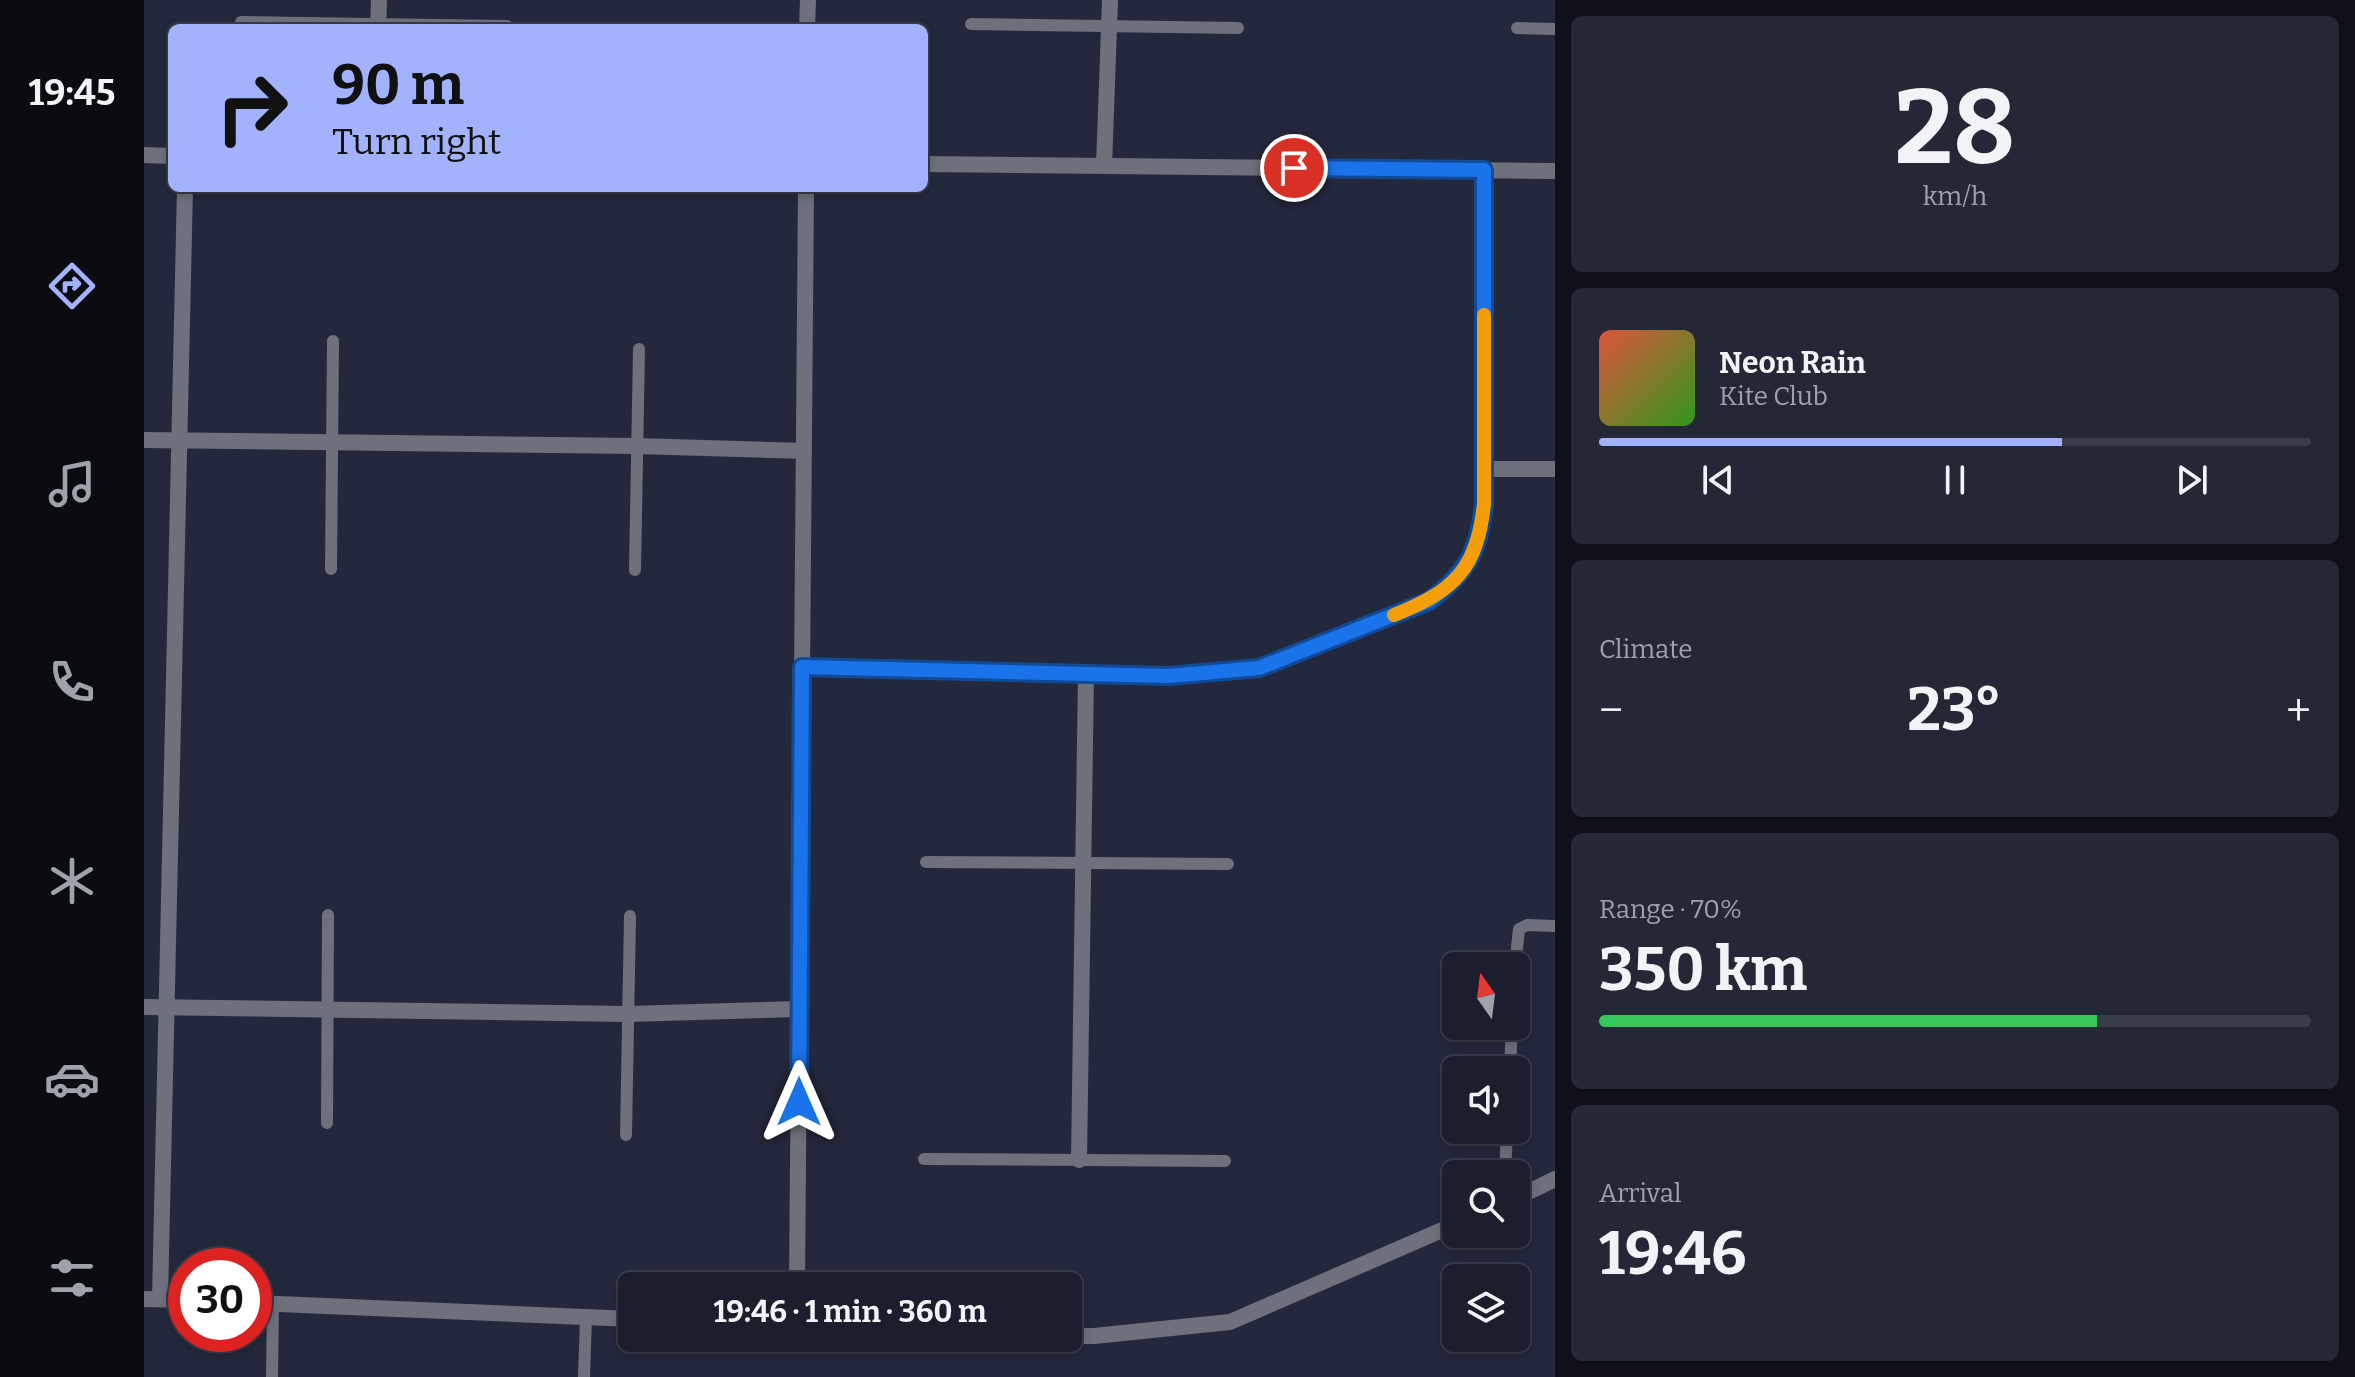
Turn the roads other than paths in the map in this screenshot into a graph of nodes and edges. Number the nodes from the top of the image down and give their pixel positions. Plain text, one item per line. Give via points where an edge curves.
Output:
1 (379, 0) edge
2 (808, 0) edge
3 (1110, 0) edge
4 (241, 22) dead end
5 (310, 24) edge
6 (378, 24) edge
7 (807, 24) edge
8 (971, 24) dead end
9 (1109, 26) junction
10 (1238, 28) dead end
11 (1517, 28) dead end
12 (1555, 29) edge
13 (144, 155) edge
14 (168, 156) edge
15 (928, 164) edge
16 (1104, 166) junction
17 (1484, 170) junction
18 (1555, 171) edge
19 (185, 192) edge
20 (806, 192) edge
21 (333, 341) dead end
22 (639, 349) dead end
23 (144, 440) edge
24 (179, 441) junction
25 (332, 443) junction
26 (637, 446) junction
27 (804, 451) junction
28 (1483, 469) junction
29 (1555, 469) edge
30 (331, 569) dead end
31 (635, 570) dead end
32 (802, 667) junction
33 (1086, 674) junction
34 (926, 862) dead end
35 (1083, 863) junction
36 (1228, 864) dead end
37 (328, 915) dead end
38 (630, 916) dead end
39 (1555, 926) edge
40 (1517, 952) edge
41 (144, 1007) edge
42 (166, 1007) junction
43 (327, 1009) junction
44 (799, 1009) junction
45 (628, 1014) junction
46 (327, 1123) dead end
47 (626, 1135) dead end
48 (924, 1159) dead end
49 (1079, 1160) junction
50 (1225, 1161) dead end
51 (1555, 1179) edge
52 (1530, 1191) edge
53 (1442, 1230) edge
54 (797, 1272) edge
55 (152, 1299) edge
56 (273, 1304) joint
57 (586, 1317) junction
58 (618, 1318) edge
59 (1082, 1336) edge
60 (272, 1377) edge
61 (584, 1377) edge

1 - 6 street
2 - 7 street
3 - 9 street
4 - 5 lane
8 - 9 lane
9 - 10 lane
9 - 16 street
11 - 12 lane
13 - 14 street
15 - 16 street
16 - 17 street
17 - 18 street
17 - 28 street
19 - 24 street
20 - 27 street
21 - 25 lane
22 - 26 lane
23 - 24 street
24 - 25 street
24 - 42 street
25 - 26 street
25 - 30 lane
26 - 27 street
26 - 31 lane
27 - 32 street
28 - 29 street
28 - 33 street via 1481,533 1470,560 1429,601 1259,668 1169,676
32 - 33 street
32 - 44 street
33 - 35 street
34 - 35 lane
35 - 36 lane
35 - 49 street
37 - 43 lane
38 - 45 lane
39 - 40 lane via 1519,929
41 - 42 street
42 - 43 street
42 - 55 street
43 - 45 street
43 - 46 lane
44 - 45 street
44 - 54 street
45 - 47 lane
48 - 49 lane
49 - 50 lane
51 - 52 street
53 - 59 street via 1230,1322
56 - 57 street
56 - 60 lane
57 - 58 street
57 - 61 lane

